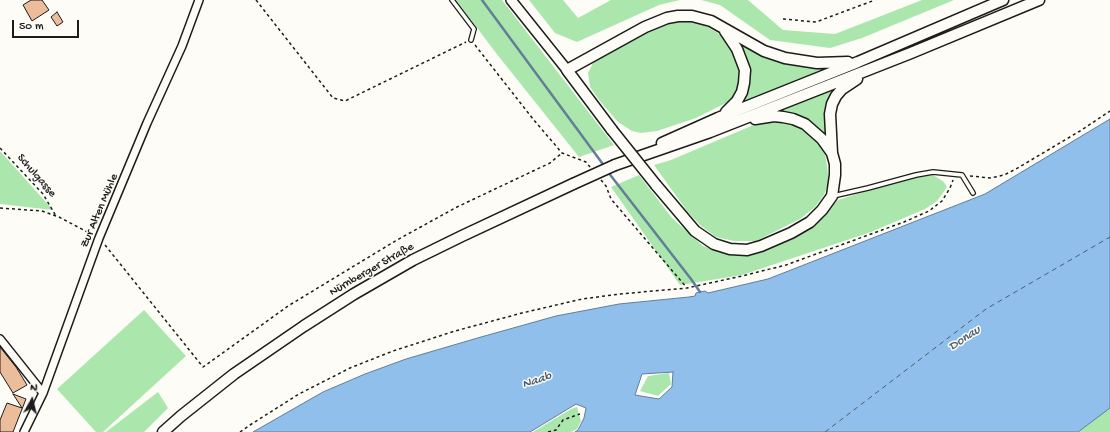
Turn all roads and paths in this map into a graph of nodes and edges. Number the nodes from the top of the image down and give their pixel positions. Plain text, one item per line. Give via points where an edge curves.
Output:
1 (199, 0) edge
2 (256, 0) edge
3 (452, 0) edge
4 (511, 0) edge
5 (875, 0) edge
6 (1003, 0) edge
7 (1039, 0) edge
8 (782, 19) dead end
9 (724, 30) junction
10 (471, 40) junction
11 (911, 53) junction
12 (858, 62) junction
13 (567, 70) junction
14 (1110, 111) edge
15 (718, 118) junction
16 (710, 132) junction
17 (0, 148) edge
18 (832, 152) junction
19 (562, 153) junction
20 (615, 165) junction
21 (591, 168) dead end
22 (954, 174) junction
23 (962, 175) junction
24 (601, 180) dead end
25 (973, 193) dead end
26 (832, 196) junction
27 (0, 208) edge
28 (56, 216) junction
29 (99, 238) junction
30 (687, 288) junction
31 (0, 339) edge
32 (43, 393) junction
33 (580, 414) dead end
34 (24, 432) edge
35 (163, 432) edge
36 (240, 432) edge
37 (548, 432) edge

1 - 29 street, Zur Alten Mühle via 182,46
2 - 10 path via 333,98 345,101
3 - 10 lane via 474,29
4 - 13 street
5 - 8 path via 816,22
6 - 12 main road
7 - 11 main road
9 - 12 main road via 764,51 785,58 817,63
9 - 13 main road via 711,21 692,16 667,18 645,27
9 - 15 main road via 742,59 745,70 742,92 737,101
10 - 19 path
11 - 16 main road
11 - 18 main road via 853,81 836,96 830,114
12 - 15 main road
13 - 26 main road, bridge via 656,185 695,231 714,244 730,249 747,250 761,246 810,222
14 - 23 path via 1004,175 991,178
15 - 20 main road
16 - 18 main road via 764,117 783,117 809,126
16 - 20 main road
17 - 28 path, Schulgasse via 44,194
18 - 26 main road via 835,175
19 - 21 path via 586,162
19 - 29 path via 550,163 457,207 397,240 288,306 203,367
20 - 35 main road, Nürnberger Straße, bridge via 414,260 354,294 234,374
22 - 23 lane
22 - 26 lane via 933,172 916,175
22 - 30 path via 950,188 942,201 929,211 786,265
23 - 25 lane
24 - 30 path via 611,199
27 - 28 path via 42,211
28 - 29 path
29 - 32 street, Zur Alten Mühle
30 - 36 path via 582,299 514,315 393,351 350,368 299,394
31 - 32 street
32 - 34 street, Zur Alten Mühle
33 - 37 path via 563,420 556,430

